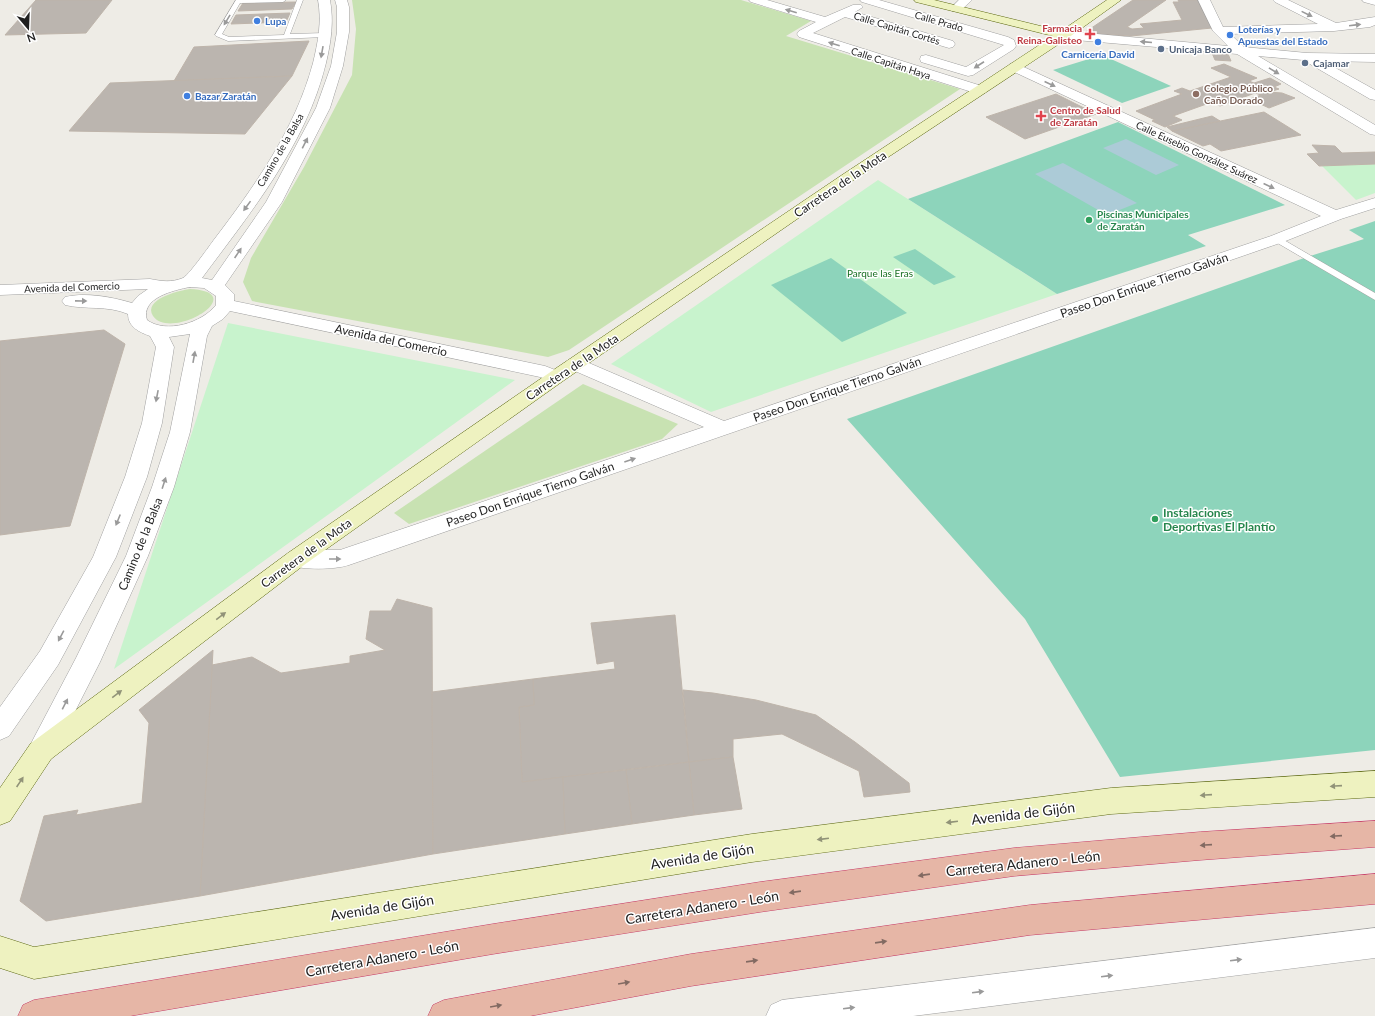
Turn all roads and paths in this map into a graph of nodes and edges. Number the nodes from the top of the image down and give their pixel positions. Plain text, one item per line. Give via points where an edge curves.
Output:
1 (283, 0) edge
2 (300, 0) edge
3 (324, 0) edge
4 (341, 0) edge
5 (755, 0) edge
6 (920, 0) edge
7 (966, 0) edge
8 (1115, 0) edge
9 (1204, 0) edge
10 (1279, 0) edge
11 (1368, 0) edge
12 (868, 1) edge
13 (1375, 2) edge
14 (956, 9) junction
15 (844, 13) junction
16 (826, 21) junction
17 (1375, 21) edge
18 (1334, 27) junction
19 (969, 30) junction
20 (1219, 31) junction
21 (1064, 34) junction
22 (325, 35) junction
23 (286, 37) junction
24 (949, 44) junction
25 (1240, 51) junction
26 (1307, 57) junction
27 (1375, 58) edge
28 (926, 59) junction
29 (1015, 67) junction
30 (911, 69) junction
31 (1354, 84) junction
32 (980, 90) junction
33 (1307, 91) junction
34 (1375, 96) edge
35 (1375, 131) edge
36 (1375, 203) edge
37 (1335, 216) junction
38 (1277, 239) junction
39 (190, 282) junction
40 (216, 286) junction
41 (168, 287) junction
42 (0, 290) edge
43 (1375, 297) edge
44 (0, 303) edge
45 (225, 305) junction
46 (137, 311) junction
47 (204, 324) junction
48 (157, 331) junction
49 (575, 364) junction
50 (556, 376) junction
51 (723, 428) junction
52 (296, 559) junction
53 (0, 728) edge
54 (41, 751) junction
55 (1375, 784) edge
56 (0, 812) edge
57 (1375, 834) edge
58 (1375, 889) edge
59 (1375, 943) edge
60 (0, 952) edge
61 (34, 963) junction
62 (0, 968) edge
63 (34, 1016) edge
64 (444, 1016) edge
65 (782, 1016) edge

1 -> 23 lane via 238,1 218,35 228,39
2 - 23 lane
3 - 22 street, Camino de la Balsa
40 -> 4 street, Camino de la Balsa via 274,202 323,108 337,66 342,32
16 -> 5 street
6 - 14 main road
7 - 14 street
8 - 21 main road, Carretera de la Mota
9 - 20 street
10 -> 18 street
11 - 13 street
12 - 15 street
12 - 19 street, Calle Prado
14 - 21 main road
15 - 16 street
15 - 24 street, Calle Capitán Cortés
30 -> 16 street, Calle Capitán Haya via 803,34
18 -> 17 street
18 - 20 street
19 - 24 street
19 -> 28 street, Calle Prado via 1004,40 1010,43 1010,46 968,72
20 - 25 street
25 -> 21 street
21 - 29 main road, Carretera de la Mota
22 - 23 lane
22 -> 39 street, Camino de la Balsa via 319,68 286,144 253,198
24 - 28 street
25 - 26 street
25 -> 33 street
26 - 27 street
26 - 31 street
28 - 30 street
29 - 32 main road, Carretera de la Mota
29 -> 37 street, Calle Eusebio González Suárez
30 - 32 street, Calle Capitán Haya
31 - 33 street
31 - 34 street
32 - 49 main road, Carretera de la Mota
33 - 35 street
36 - 37 street, Paseo Don Enrique Tierno Galván
37 - 38 street, Paseo Don Enrique Tierno Galván
38 - 43 lane
38 - 51 street, Paseo Don Enrique Tierno Galván
39 - 40 street
39 - 41 street
40 - 45 street via 225,294
41 - 42 street, Avenida del Comercio via 150,284
41 - 46 street via 148,297
44 -> 46 street, Avenida del Comercio via 98,301 125,305
45 - 47 street via 214,318
45 - 50 street, Avenida del Comercio
46 - 48 street via 136,318 140,324
47 - 48 street via 180,331
54 -> 47 street, Camino de la Balsa via 137,556 180,432 198,336
48 -> 53 street via 164,347 161,377 152,423 130,492 104,557 49,658
49 - 50 main road, Carretera de la Mota
49 - 51 street
50 - 52 main road, Carretera de la Mota
52 -> 51 street, Paseo Don Enrique Tierno Galván via 342,559
54 -> 52 main road, Carretera de la Mota
56 -> 54 main road
55 -> 61 main road, Avenida de Gijón via 1111,802 752,848
57 -> 63 highway, Carretera Adanero - León via 1014,862 492,939
64 -> 58 highway via 692,970 1030,920
65 -> 59 street
60 - 61 main road, Avenida de Gijón
61 - 62 street, Avenida de Gijón

